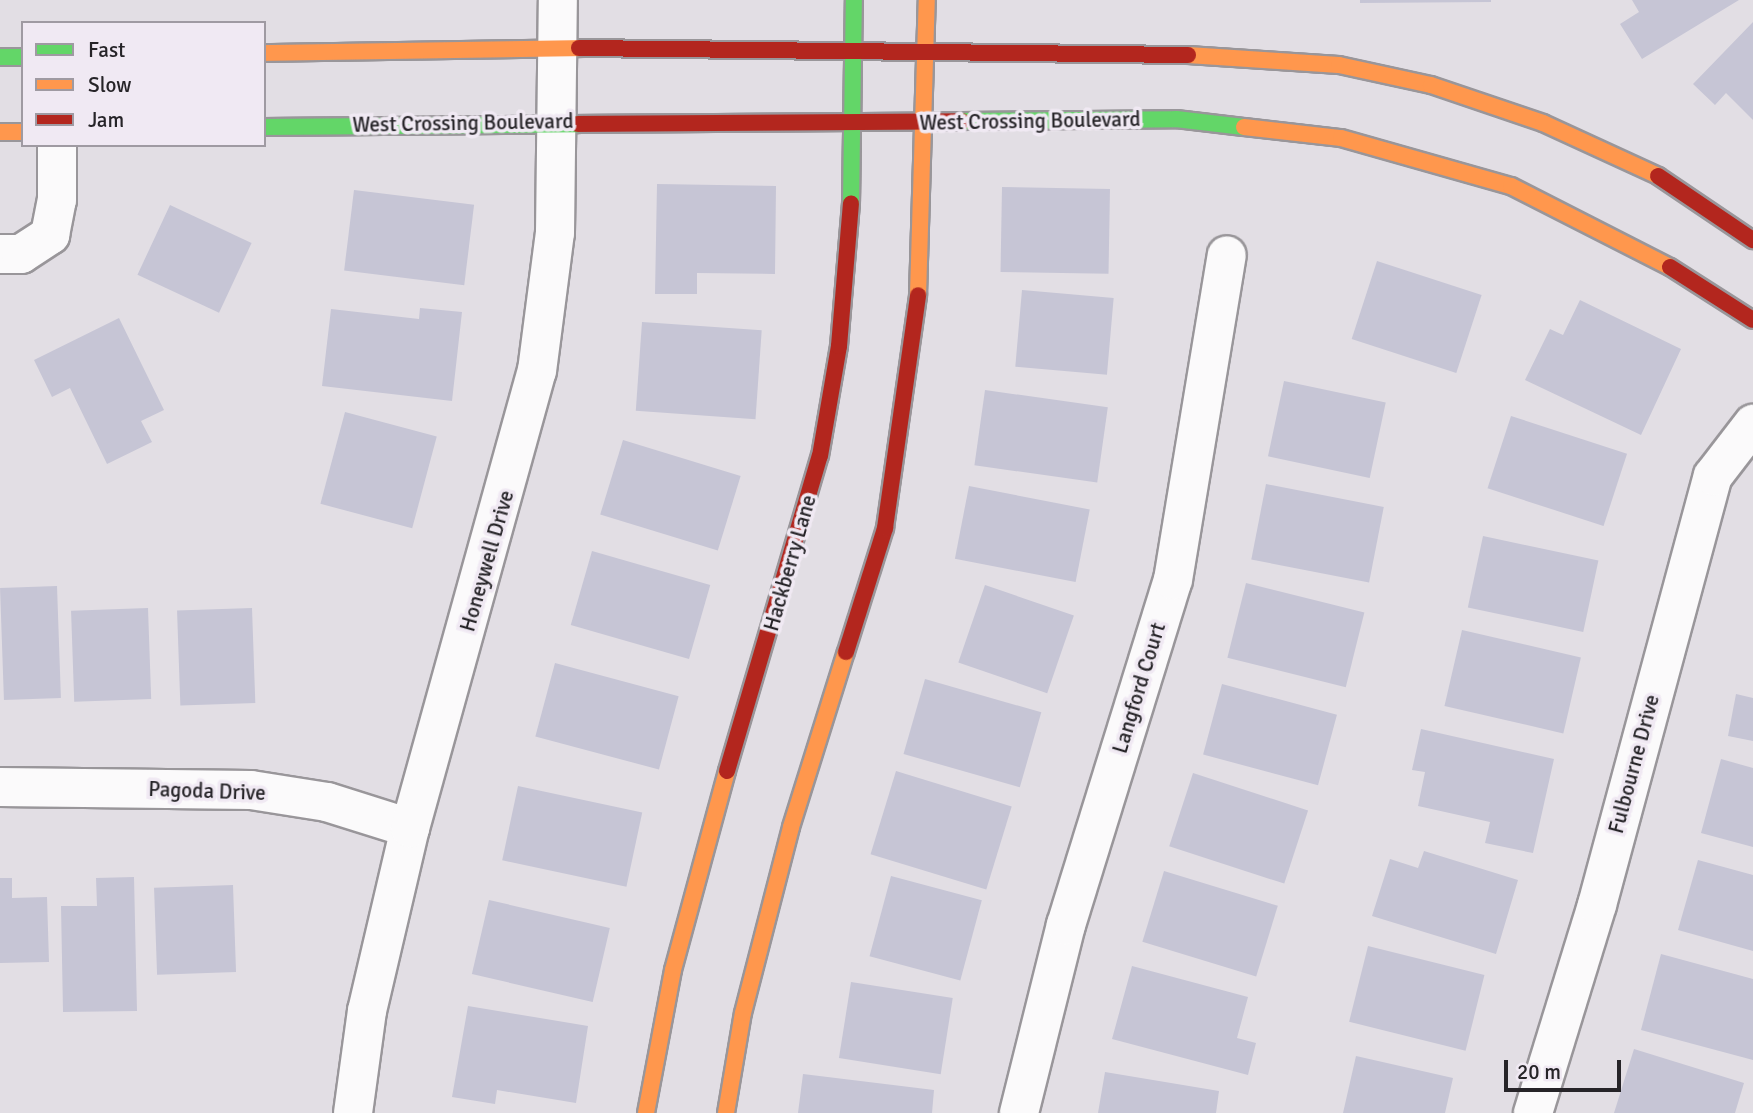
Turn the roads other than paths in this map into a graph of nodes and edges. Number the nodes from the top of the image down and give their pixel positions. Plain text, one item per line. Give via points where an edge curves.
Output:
1 (558, 0) edge
2 (854, 0) edge
3 (927, 0) edge
4 (559, 48) junction
5 (928, 50) junction
6 (855, 51) junction
7 (266, 53) edge
8 (0, 57) edge
9 (21, 57) edge
10 (558, 120) junction
11 (854, 121) junction
12 (924, 122) junction
13 (266, 127) edge
14 (0, 132) edge
15 (21, 132) edge
16 (57, 147) edge
17 (1753, 240) edge
18 (0, 254) edge
19 (1227, 255) dead end
20 (1753, 320) edge
21 (1753, 425) edge
22 (0, 787) edge
23 (410, 828) junction
24 (353, 1113) edge
25 (646, 1113) edge
26 (726, 1113) edge
27 (1019, 1113) edge
28 (1533, 1113) edge

1 - 4 street, Honeywell Drive
2 - 6 street, Hackberry Lane
3 - 5 street
4 - 6 street
4 - 7 street
4 - 10 street, Honeywell Drive
5 - 6 street
5 - 12 street
5 - 17 street via 1139,52 1339,65 1431,85 1543,123 1648,170
6 - 11 street, Hackberry Lane
8 - 9 street
10 - 11 street, West Crossing Boulevard
10 - 13 street, West Crossing Boulevard
10 - 23 street, Honeywell Drive via 555,233 537,371
11 - 12 street, West Crossing Boulevard
11 - 25 street, Hackberry Lane via 839,346 820,456 709,831 673,970
12 - 20 street, West Crossing Boulevard via 1176,119 1341,138 1511,186 1639,247
12 - 26 street via 917,321 885,528 791,827 743,1013
14 - 15 street
16 - 18 street via 57,200 50,236 21,254
19 - 27 street, Langford Court via 1173,580 1066,925
21 - 28 street, Fulbourne Drive via 1713,476 1597,905
22 - 23 street, Pagoda Drive via 251,790 327,802
23 - 24 street, Honeywell Drive via 367,1011

